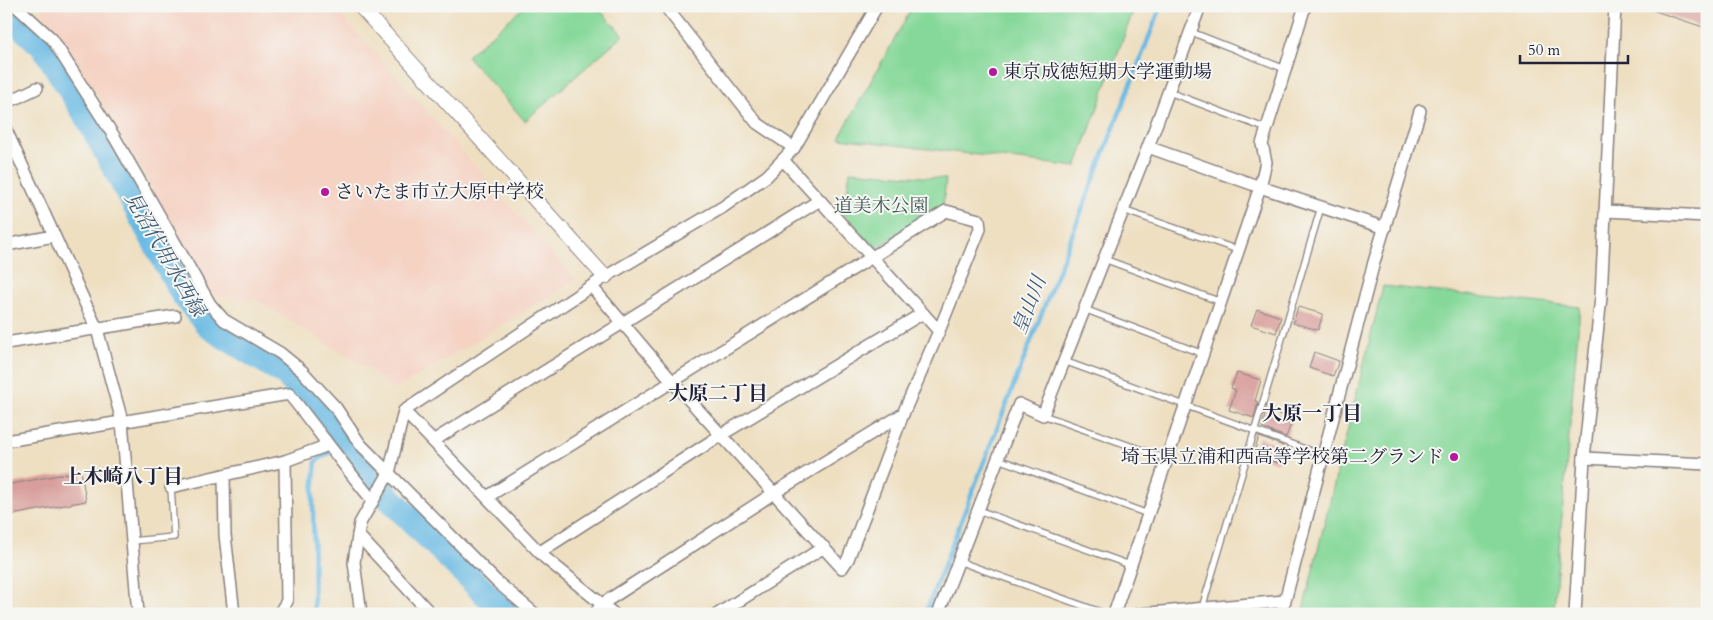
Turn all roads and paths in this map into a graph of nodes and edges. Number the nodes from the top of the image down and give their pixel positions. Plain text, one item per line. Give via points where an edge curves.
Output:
1 (16, 6) edge
2 (360, 6) edge
3 (665, 6) edge
4 (877, 6) edge
5 (1200, 6) edge
6 (1615, 6) edge
7 (1304, 7) edge
8 (1191, 32) junction
9 (1285, 69) junction
10 (37, 88) dead end
11 (1169, 92) junction
12 (6, 103) edge
13 (1420, 111) dead end
14 (1267, 129) junction
15 (6, 130) edge
16 (10, 144) edge
17 (1148, 146) junction
18 (794, 148) junction
19 (784, 160) junction
20 (1260, 187) junction
21 (820, 200) junction
22 (1321, 207) junction
23 (1123, 210) junction
24 (1605, 211) junction
25 (1707, 216) edge
26 (1385, 228) junction
27 (54, 236) junction
28 (6, 245) edge
29 (1238, 250) junction
30 (872, 257) junction
31 (1104, 259) junction
32 (605, 277) junction
33 (592, 287) junction
34 (1220, 302) junction
35 (1084, 309) junction
36 (923, 313) junction
37 (175, 316) dead end
38 (621, 322) junction
39 (97, 329) junction
40 (939, 331) junction
41 (6, 343) edge
42 (1203, 354) junction
43 (1064, 361) junction
44 (672, 381) junction
45 (1185, 406) junction
46 (404, 411) junction
47 (903, 414) junction
48 (1043, 415) junction
49 (122, 421) junction
50 (1254, 430) junction
51 (721, 435) junction
52 (325, 440) junction
53 (6, 441) edge
54 (432, 441) junction
55 (1324, 456) junction
56 (1584, 458) junction
57 (998, 459) junction
58 (1167, 459) junction
59 (285, 461) junction
60 (1707, 464) edge
61 (389, 473) junction
62 (224, 475) junction
63 (171, 487) joint
64 (774, 493) junction
65 (487, 497) junction
66 (373, 501) junction
67 (978, 510) junction
68 (1148, 514) junction
69 (358, 535) junction
70 (132, 541) junction
71 (824, 547) junction
72 (540, 552) junction
73 (958, 560) junction
74 (1130, 565) junction
75 (1285, 601) junction
76 (1202, 608) junction
77 (599, 609) edge
78 (428, 612) edge
79 (940, 613) edge
80 (138, 614) edge
81 (234, 614) edge
82 (278, 614) edge
83 (361, 614) edge
84 (535, 614) edge
85 (614, 614) edge
86 (718, 614) edge
87 (1106, 614) edge
88 (1114, 614) edge
89 (1139, 614) edge
90 (1282, 614) edge
91 (1575, 614) edge

1 - 61 street via 52,39 115,138 210,304 224,320 280,353 302,371 336,408 360,444
2 - 32 street
3 - 18 street via 757,123
4 - 18 street
5 - 8 street
6 - 24 street
7 - 9 street
8 - 9 lane
8 - 11 street
9 - 14 street
10 - 12 street
11 - 14 lane
11 - 17 street
13 - 26 street
14 - 20 street via 1262,144 1266,162
15 - 16 street
16 - 27 street
17 - 20 street
17 - 23 street
18 - 19 street
19 - 21 street
19 - 32 street via 723,207
20 - 22 street
20 - 29 street
21 - 30 street
21 - 38 street
22 - 26 street
22 - 50 lane
23 - 29 lane
23 - 31 street
24 - 25 street
24 - 56 street via 1601,296
26 - 55 street
27 - 28 street
27 - 39 street
29 - 34 street
30 - 36 street
30 - 40 street via 946,211 979,220 980,229
30 - 44 street
31 - 34 lane
31 - 35 street
32 - 33 street
33 - 38 street
33 - 46 street
34 - 42 street
35 - 42 lane
35 - 43 street
36 - 40 street
36 - 51 street
37 - 39 street
38 - 44 street
38 - 54 street
39 - 41 street
39 - 49 street
40 - 47 street
42 - 45 street
43 - 45 lane
43 - 48 street
44 - 51 street
44 - 65 street
45 - 50 lane
45 - 58 street
46 - 54 street
46 - 61 street
47 - 64 street
47 - 71 street via 842,568
48 - 57 street via 1019,404
48 - 58 lane
49 - 52 street via 288,394
49 - 53 street
49 - 70 street
50 - 55 lane
50 - 76 lane
51 - 64 street
51 - 72 street
52 - 59 street via 323,447
52 - 66 street
54 - 65 street
55 - 75 street
56 - 60 street
56 - 91 street
57 - 67 street
57 - 68 lane
58 - 68 street
59 - 62 street
59 - 82 street via 287,601
61 - 66 street
61 - 84 street via 496,581
62 - 63 street
62 - 81 street
63 - 70 lane via 174,537
64 - 71 street
64 - 77 street
65 - 72 street
66 - 69 street via 360,523
67 - 73 street
67 - 74 lane
68 - 74 street
69 - 78 street
69 - 83 street via 354,562
70 - 80 street
71 - 86 street
72 - 77 street
73 - 79 street
73 - 87 lane
74 - 88 street
75 - 76 street
75 - 90 lane
76 - 89 street
77 - 85 street

